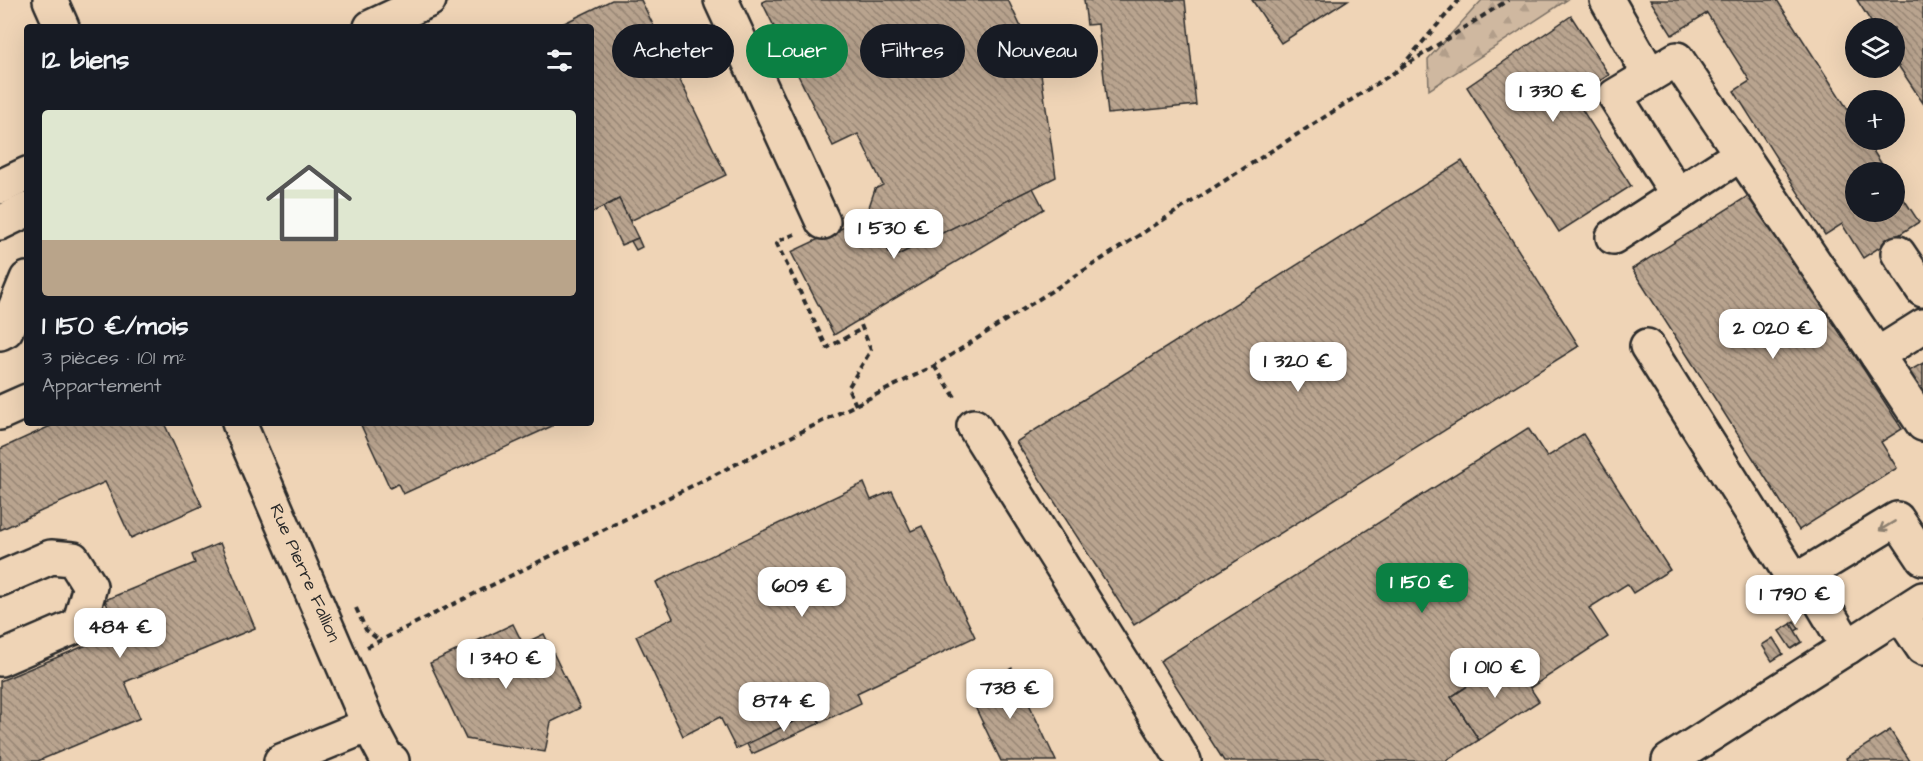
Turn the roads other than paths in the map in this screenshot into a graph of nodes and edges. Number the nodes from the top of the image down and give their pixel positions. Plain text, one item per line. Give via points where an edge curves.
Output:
1 (50, 0) edge
2 (429, 0) edge
3 (722, 0) edge
4 (1607, 0) edge
5 (61, 24) edge
6 (377, 24) edge
7 (1650, 75) junction
8 (1741, 154) junction
9 (24, 175) edge
10 (0, 187) edge
11 (1678, 195) junction
12 (24, 211) edge
13 (823, 222) road end
14 (0, 223) edge
15 (1613, 237) dead end
16 (1898, 253) dead end
17 (24, 286) edge
18 (1923, 290) edge
19 (1923, 326) edge
20 (0, 333) edge
21 (1647, 346) dead end
22 (1877, 355) junction
23 (24, 402) edge
24 (0, 413) edge
25 (1923, 424) edge
26 (240, 426) edge
27 (974, 426) road end
28 (1923, 558) edge
29 (1805, 575) junction
30 (0, 579) edge
31 (1912, 606) edge
32 (1848, 647) junction
33 (1923, 648) edge
34 (0, 659) edge
35 (369, 725) junction
36 (281, 761) edge
37 (392, 761) edge
38 (1184, 761) edge
39 (1669, 761) edge

1 - 5 street
2 - 6 street
3 - 13 street
4 - 7 street
7 - 8 street via 1677,58
7 - 11 street via 1615,96
8 - 11 street
8 - 22 street
9 - 10 street
11 - 15 street
12 - 14 street
16 - 18 street
17 - 20 street via 6,330
19 - 22 street
21 - 29 street via 1795,581
22 - 25 street
23 - 24 street
26 - 35 street, Rue Pierre Fallion
27 - 38 street
28 -> 29 street via 1898,519
29 - 32 street
30 - 34 street via 51,557 73,559 90,586 80,625
31 - 32 street
31 - 33 street
32 - 39 street
35 - 36 street
35 - 37 street, Rue Pierre Fallion

